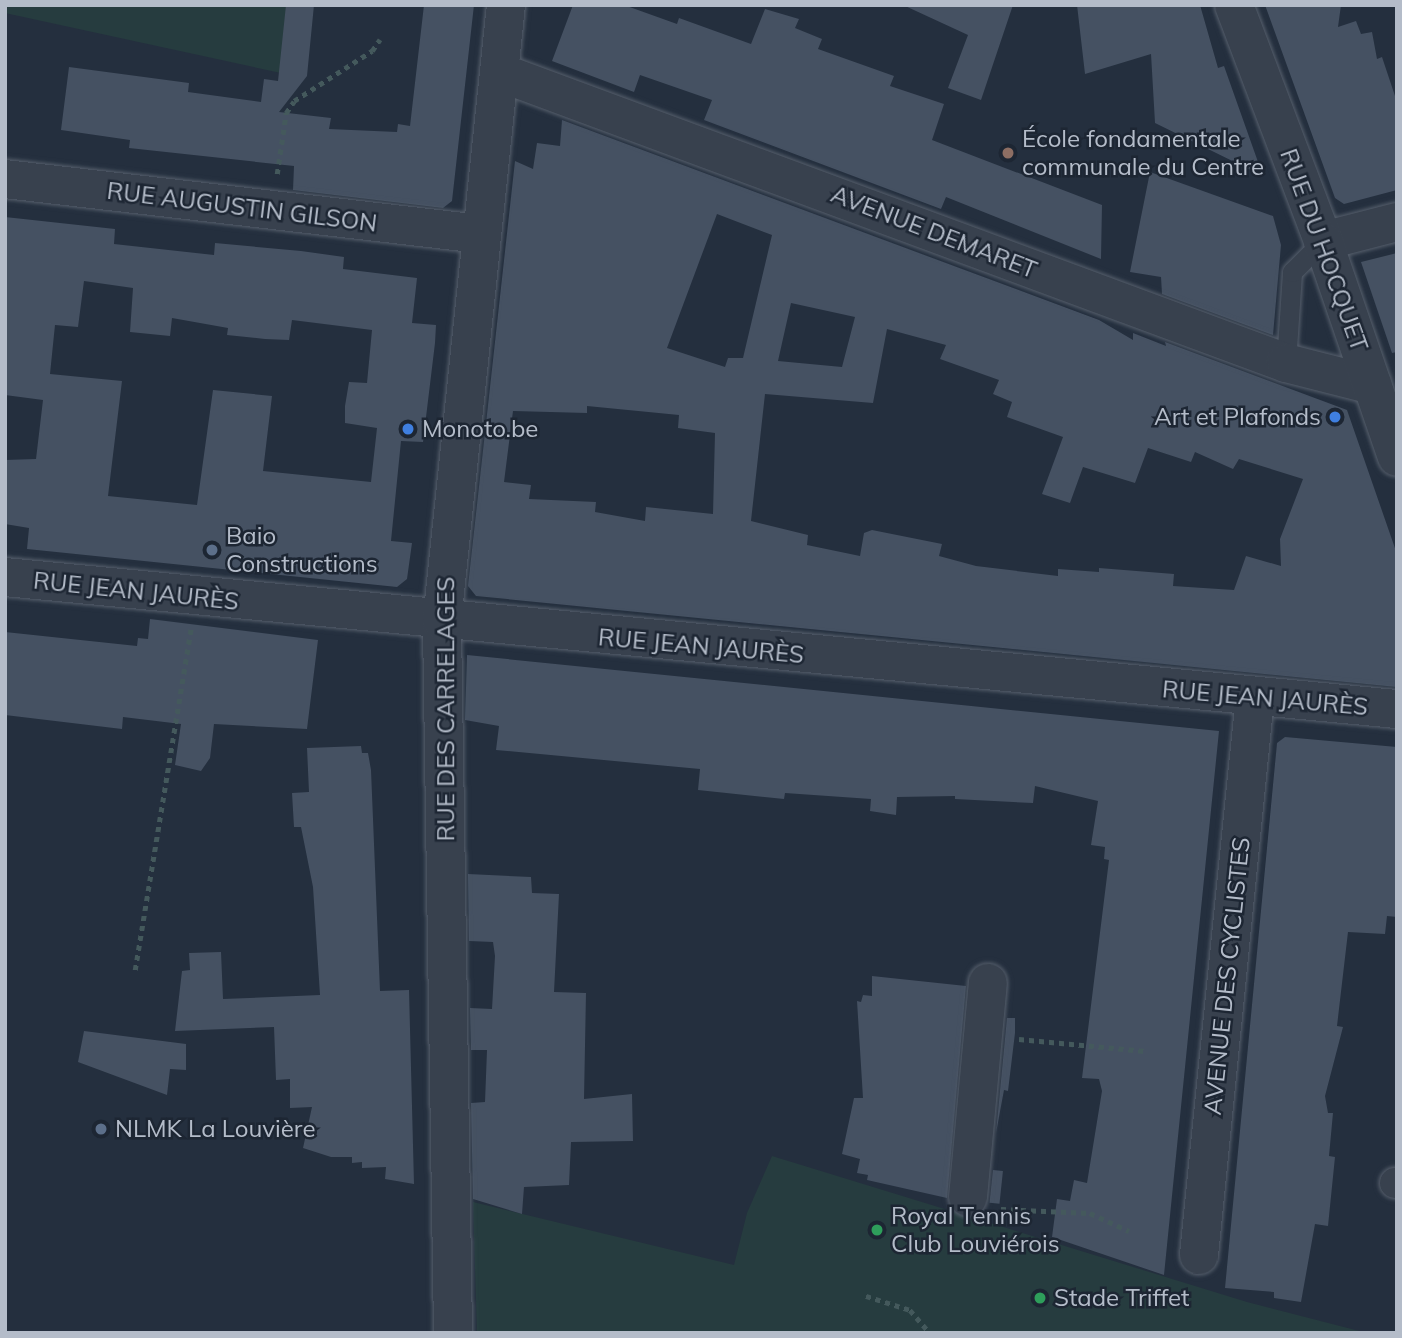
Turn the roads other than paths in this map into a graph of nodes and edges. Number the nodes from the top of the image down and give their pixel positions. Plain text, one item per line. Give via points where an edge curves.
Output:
1 (506, 5) edge
2 (1234, 5) edge
3 (499, 72) junction
4 (5, 179) edge
5 (1397, 222) edge
6 (479, 234) junction
7 (1323, 241) junction
8 (1286, 363) junction
9 (1372, 385) junction
10 (1396, 451) edge
11 (5, 578) edge
12 (442, 621) junction
13 (1255, 697) junction
14 (1397, 709) edge
15 (988, 983) dead end
16 (968, 1197) road end
17 (1199, 1255) dead end
18 (453, 1333) edge

1 - 3 street, RUE DES CARRELAGES
2 - 7 street, RUE DU HOCQUET
3 - 6 street, RUE DES CARRELAGES
3 - 8 street, AVENUE DEMARET
4 - 6 street, RUE AUGUSTIN GILSON
5 - 7 street
6 - 12 street, RUE DES CARRELAGES
7 - 8 lane via 1292,272
7 - 9 street, RUE DU HOCQUET
8 - 9 street, AVENUE DEMARET
9 - 10 street, RUE DU HOCQUET
11 - 12 street, RUE JEAN JAURÈS
12 - 13 street, RUE JEAN JAURÈS
12 - 18 street, RUE DES CARRELAGES
13 - 14 street, RUE JEAN JAURÈS
13 - 17 street, AVENUE DES CYCLISTES
15 - 16 street

